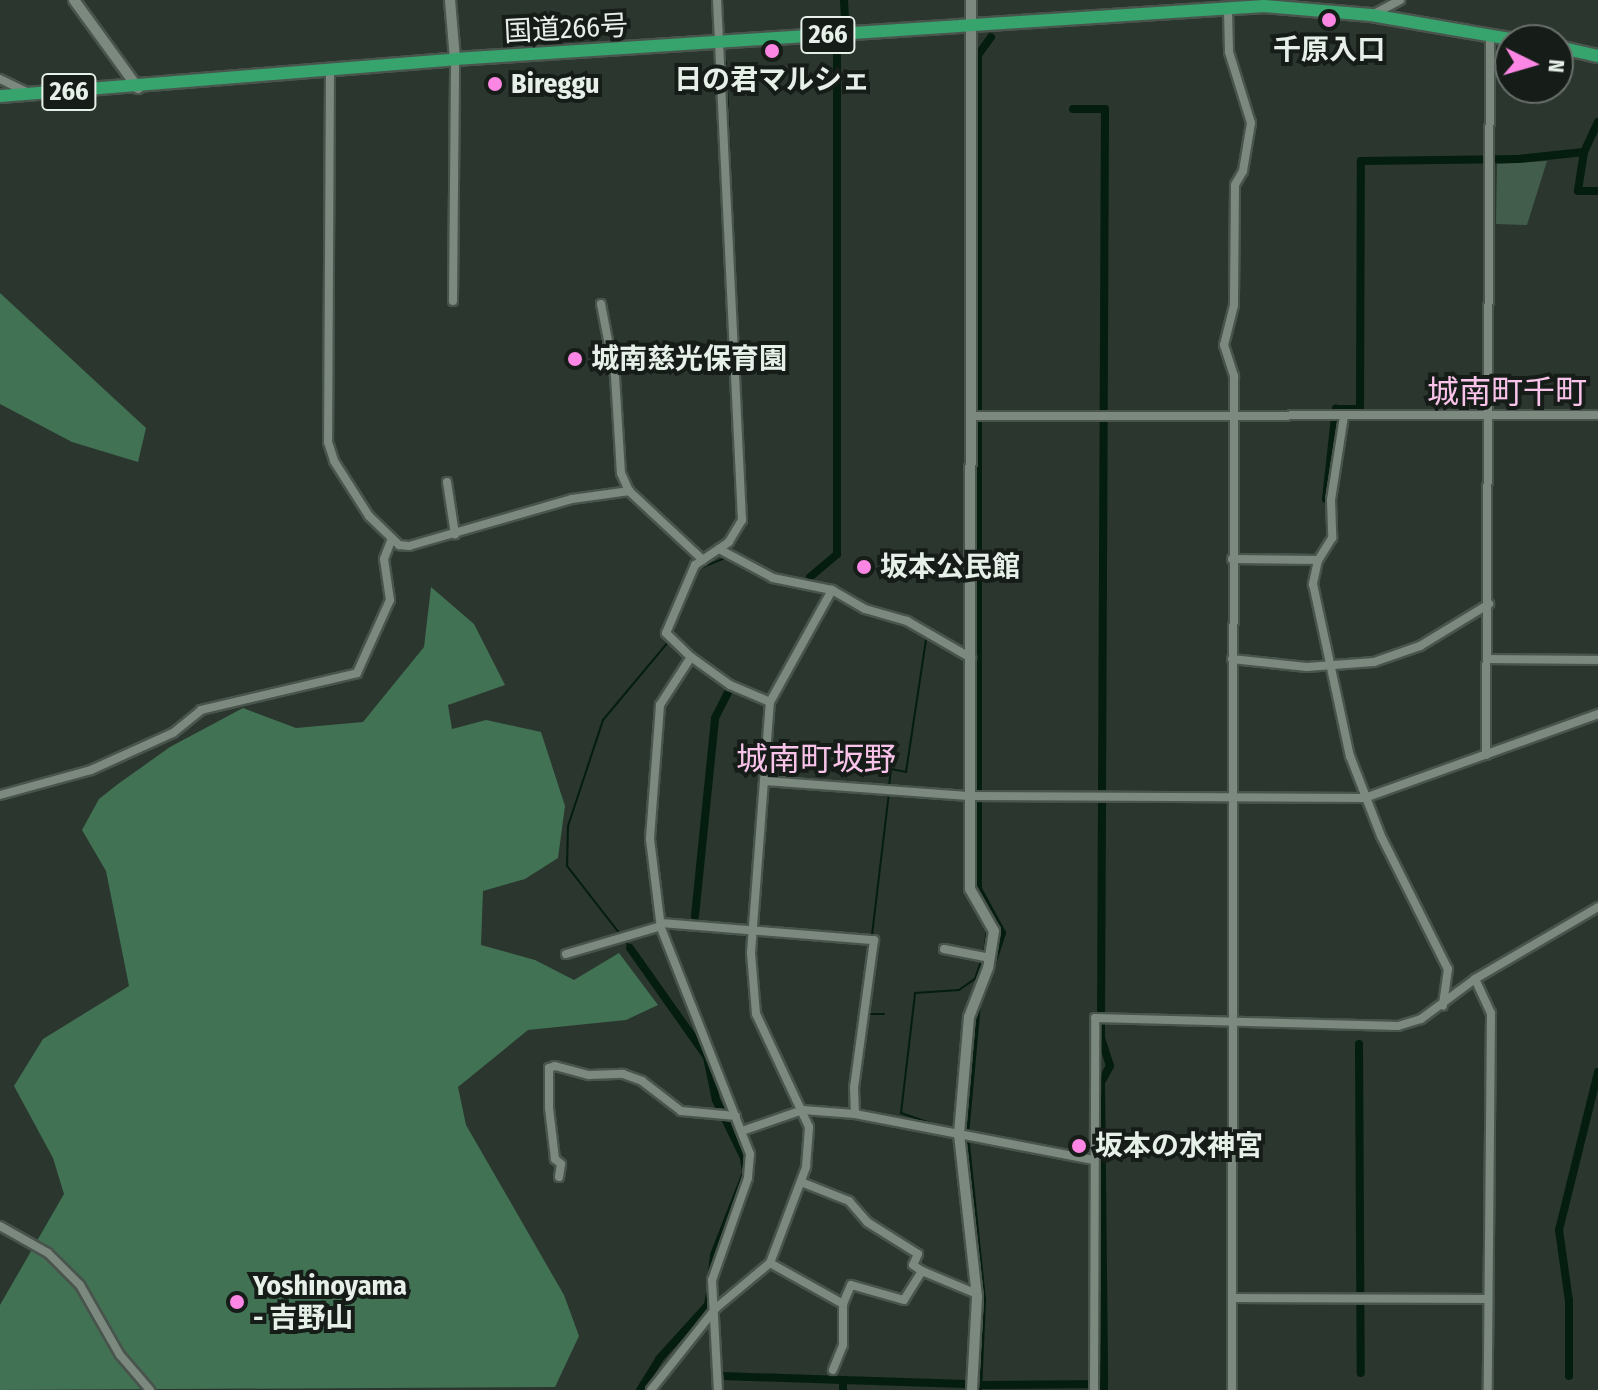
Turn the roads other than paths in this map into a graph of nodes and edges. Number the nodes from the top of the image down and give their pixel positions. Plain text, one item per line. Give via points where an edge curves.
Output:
1 (74, 0) edge
2 (450, 0) edge
3 (717, 0) edge
4 (971, 0) edge
5 (1400, 0) edge
6 (1228, 10) junction
7 (1371, 15) junction
8 (970, 23) junction
9 (1490, 36) junction
10 (1494, 37) edge
11 (721, 44) junction
12 (1574, 51) edge
13 (1598, 56) edge
14 (455, 59) junction
15 (330, 70) junction
16 (0, 79) edge
17 (138, 88) junction
18 (35, 94) junction
19 (0, 96) edge
20 (453, 301) dead end
21 (601, 304) dead end
22 (1234, 415) junction
23 (1598, 415) edge
24 (972, 416) junction
25 (1344, 416) junction
26 (1489, 416) junction
27 (447, 482) dead end
28 (629, 491) junction
29 (455, 534) junction
30 (392, 538) junction
31 (719, 549) junction
32 (1232, 559) junction
33 (703, 560) junction
34 (1318, 560) junction
35 (832, 590) junction
36 (1489, 604) junction
37 (691, 657) junction
38 (971, 658) junction
39 (1232, 659) junction
40 (1489, 659) junction
41 (1598, 660) edge
42 (1331, 665) junction
43 (770, 702) junction
44 (1598, 714) edge
45 (1486, 756) junction
46 (765, 781) junction
47 (0, 795) edge
48 (971, 796) junction
49 (1365, 798) junction
50 (1232, 799) junction
51 (1598, 907) edge
52 (661, 924) junction
53 (752, 929) junction
54 (944, 949) dead end
55 (566, 954) dead end
56 (990, 958) junction
57 (1475, 979) junction
58 (1443, 1006) junction
59 (1230, 1018) junction
60 (803, 1110) junction
61 (855, 1114) junction
62 (736, 1116) junction
63 (742, 1131) junction
64 (959, 1134) junction
65 (1094, 1160) junction
66 (559, 1177) dead end
67 (801, 1182) junction
68 (0, 1226) edge
69 (770, 1263) junction
70 (922, 1271) junction
71 (977, 1294) junction
72 (1232, 1298) junction
73 (1487, 1299) junction
74 (843, 1304) junction
75 (716, 1308) junction
76 (833, 1370) dead end
77 (150, 1390) edge
78 (651, 1390) edge
79 (718, 1390) edge
80 (972, 1390) edge
81 (1094, 1390) edge
82 (1232, 1390) edge
83 (1488, 1390) edge

1 - 17 street
2 - 14 street
3 - 11 street
4 - 8 street
5 - 7 street
6 - 7 highway, 国道266号 / 266 via 1264,6
6 - 8 highway, 国道266号 / 266
6 - 22 street via 1229,52 1251,123 1243,171 1235,185 1234,305 1224,337 1233,366
7 - 9 highway, 国道266号 / 266
8 - 11 highway, 国道266号 / 266
8 - 24 street
9 - 10 highway, 国道266号 / 266
9 - 26 street
11 - 14 highway, 国道266号 / 266
11 - 31 street via 742,520
12 - 13 highway
14 - 15 highway, 国道266号 / 266
14 - 20 street
15 - 17 highway, 国道266号 / 266
15 - 30 street via 328,442 369,516
16 - 18 street
17 - 18 highway, 国道266号 / 266
18 - 19 highway, 国道266号 / 266
21 - 28 street via 615,376 618,454
22 - 24 street
22 - 25 street
22 - 32 street
23 - 26 street
24 - 38 street
25 - 26 street
25 - 34 street via 1331,500 1335,523
26 - 36 street
27 - 29 street
28 - 29 street via 572,499
28 - 33 street
29 - 30 street via 409,546
30 - 47 street via 384,559 390,600 357,673 201,710 173,733 91,770
31 - 33 street
31 - 35 street via 773,578
32 - 34 street
32 - 39 street
33 - 37 street via 693,570 666,633
34 - 42 street via 1313,584
35 - 38 street via 865,609 926,630
35 - 43 street
36 - 40 street
36 - 42 street via 1401,655
37 - 43 street via 730,685
37 - 52 street via 660,705 655,741 650,839
38 - 48 street
39 - 42 street
39 - 50 street
40 - 41 street
40 - 45 street
42 - 49 street
43 - 46 street
44 - 45 street
45 - 49 street
46 - 48 street
46 - 53 street
48 - 50 street
48 - 56 street via 970,889 994,931
49 - 50 street
49 - 58 street via 1448,969
50 - 59 street
51 - 57 street
52 - 53 street
52 - 55 street
52 - 62 street
53 - 60 street via 756,1014
53 - 61 street via 874,940
54 - 56 street
56 - 64 street via 969,1017
57 - 58 street
57 - 73 street via 1491,1013
58 - 59 street via 1398,1026
59 - 65 street via 1095,1018
59 - 72 street
60 - 61 street
60 - 63 street
60 - 67 street via 810,1144
61 - 64 street
62 - 63 street
62 - 66 street via 681,1111 642,1081 623,1074 549,1068
63 - 75 street via 750,1154 748,1178 712,1280
64 - 65 street
64 - 71 street
65 - 81 street
67 - 69 street
67 - 70 street via 849,1201 867,1222 918,1254 913,1265
68 - 77 street via 48,1253 80,1285 120,1355
69 - 74 street
69 - 75 street
70 - 71 street
70 - 74 street via 904,1300 851,1285
71 - 80 street
72 - 73 street
72 - 82 street
73 - 83 street
74 - 76 street via 843,1345
75 - 78 street
75 - 79 street

